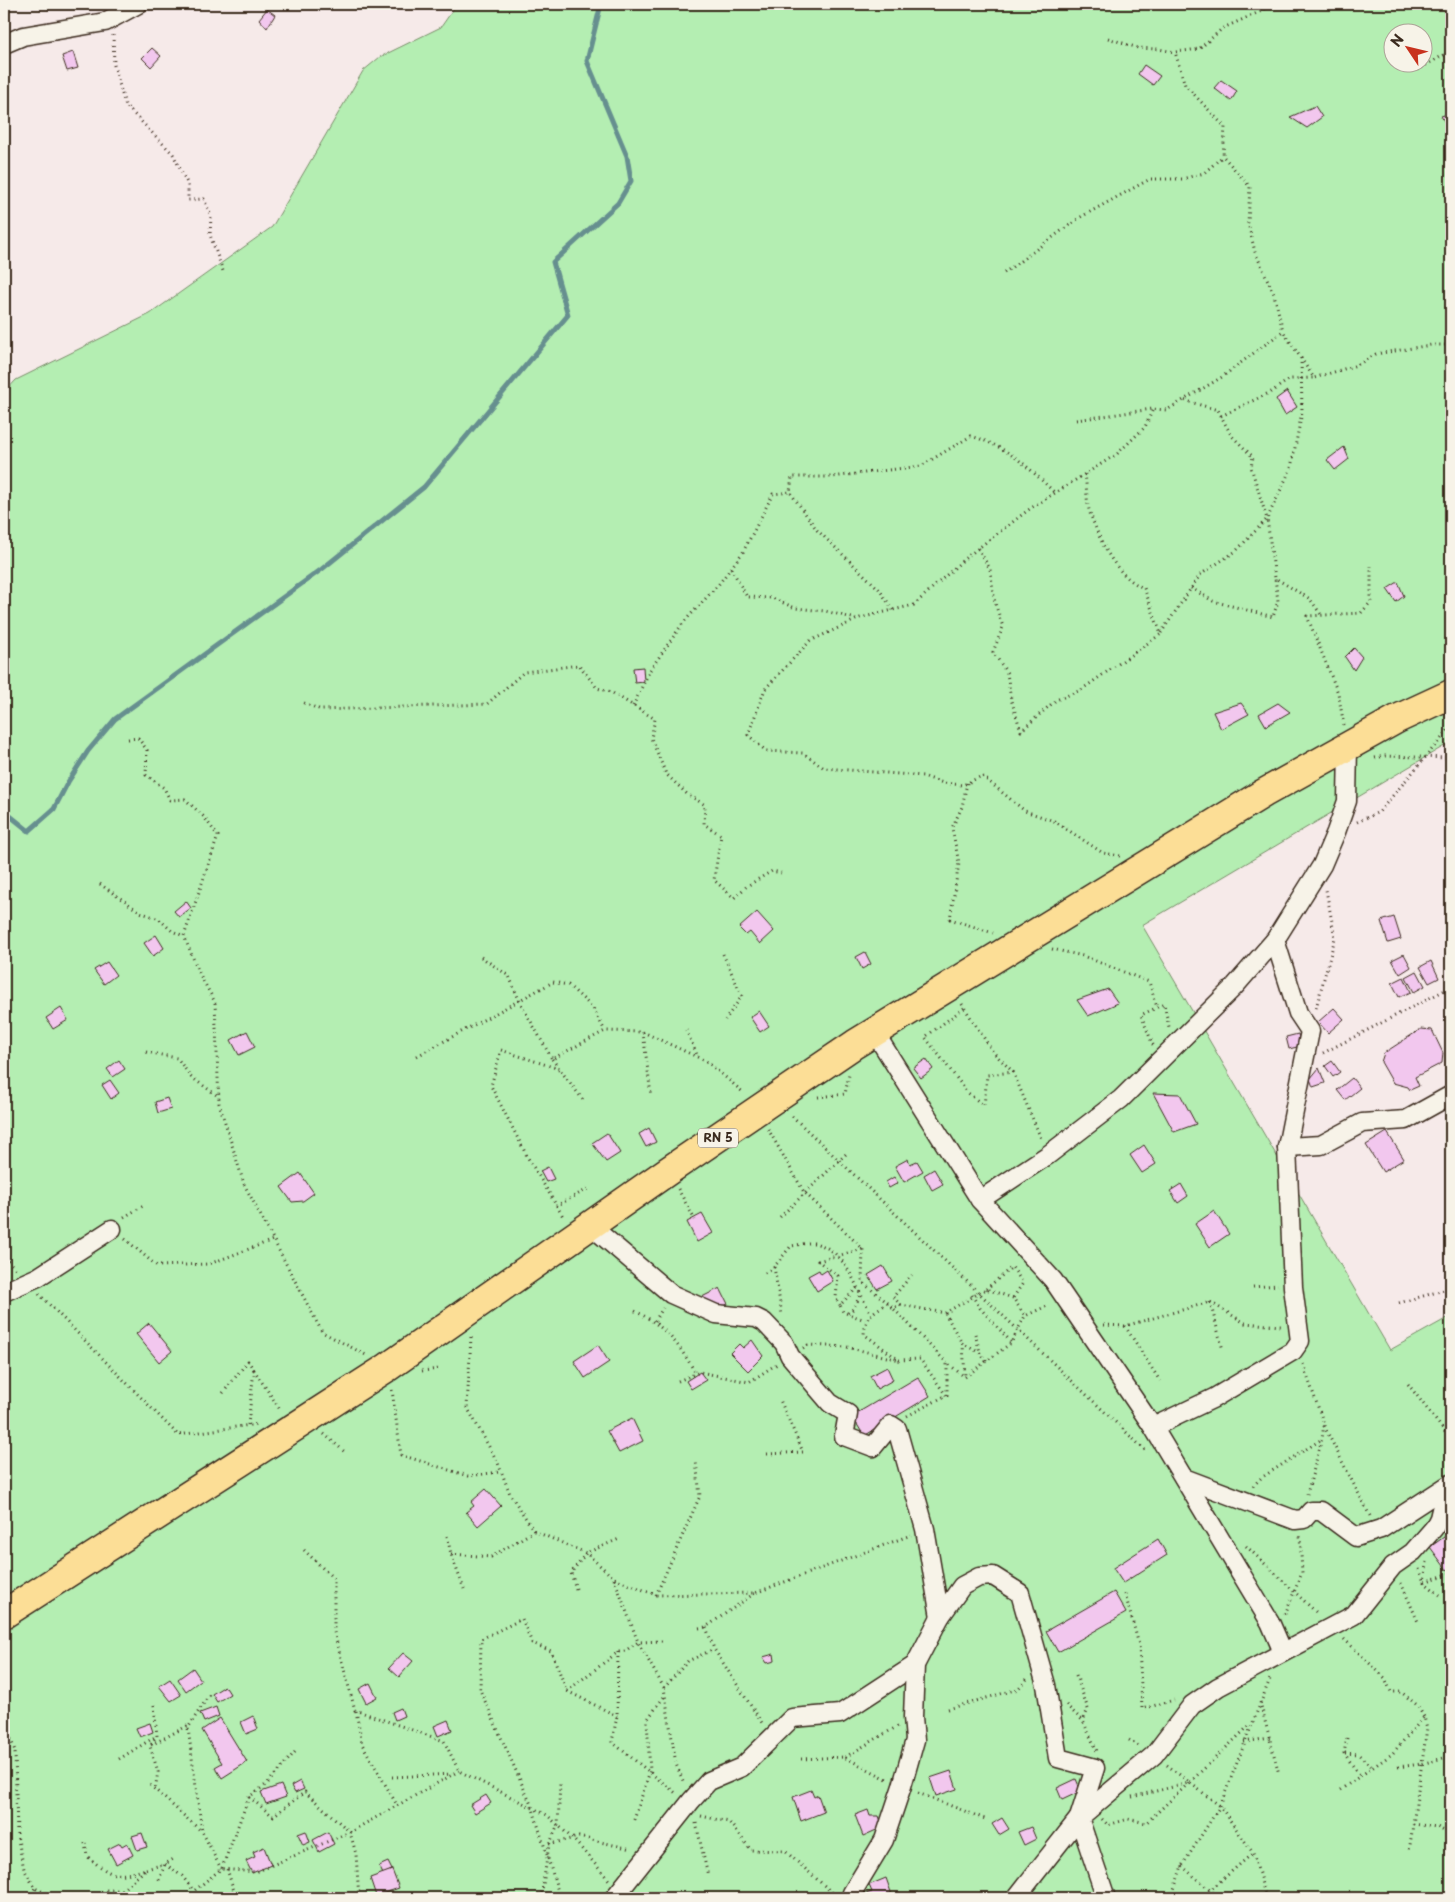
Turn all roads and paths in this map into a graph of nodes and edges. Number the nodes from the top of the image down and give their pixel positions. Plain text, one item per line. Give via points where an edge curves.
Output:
1 (138, 4) edge
2 (1265, 4) edge
3 (113, 20) junction
4 (1108, 38) dead end
5 (4, 44) edge
6 (1451, 51) edge
7 (1175, 52) junction
8 (1432, 62) edge
9 (1223, 156) junction
10 (223, 271) dead end
11 (1004, 273) dead end
12 (1283, 331) junction
13 (1451, 345) edge
14 (1301, 358) junction
15 (1314, 378) junction
16 (1303, 380) junction
17 (1183, 400) junction
18 (1153, 409) junction
19 (1221, 416) junction
20 (1076, 420) dead end
21 (1085, 474) junction
22 (790, 492) junction
23 (1055, 493) junction
24 (1267, 519) junction
25 (978, 548) junction
26 (1371, 566) dead end
27 (731, 568) junction
28 (1275, 578) junction
29 (1191, 588) junction
30 (893, 610) junction
31 (1322, 616) junction
32 (857, 619) junction
33 (1161, 634) junction
34 (1451, 694) edge
35 (304, 703) dead end
36 (633, 706) junction
37 (1451, 726) edge
38 (128, 739) dead end
39 (1348, 755) junction
40 (1424, 757) junction
41 (1451, 758) edge
42 (967, 783) junction
43 (1336, 832) junction
44 (1155, 860) junction
45 (1322, 865) junction
46 (780, 873) dead end
47 (100, 884) dead end
48 (184, 936) junction
49 (1275, 940) junction
50 (1020, 942) junction
51 (723, 954) dead end
52 (481, 957) dead end
53 (948, 986) junction
54 (1451, 987) edge
55 (520, 1002) junction
56 (964, 1008) junction
57 (1156, 1008) junction
58 (724, 1020) dead end
59 (605, 1030) junction
60 (686, 1030) dead end
61 (1310, 1031) junction
62 (643, 1032) junction
63 (875, 1033) junction
64 (1172, 1046) junction
65 (146, 1052) dead end
66 (1319, 1055) dead end
67 (418, 1056) dead end
68 (698, 1058) junction
69 (552, 1059) junction
70 (1159, 1059) junction
71 (559, 1069) junction
72 (1013, 1072) junction
73 (651, 1095) dead end
74 (1451, 1095) edge
75 (218, 1096) junction
76 (583, 1100) dead end
77 (755, 1112) junction
78 (792, 1116) dead end
79 (1287, 1147) junction
80 (848, 1152) dead end
81 (1048, 1155) junction
82 (668, 1170) junction
83 (588, 1190) dead end
84 (804, 1192) junction
85 (980, 1200) junction
86 (143, 1206) dead end
87 (556, 1206) junction
88 (780, 1217) dead end
89 (695, 1220) dead end
90 (112, 1229) junction
91 (582, 1231) junction
92 (274, 1240) junction
93 (864, 1250) junction
94 (838, 1256) junction
95 (4, 1257) edge
96 (774, 1267) junction
97 (765, 1273) dead end
98 (912, 1275) dead end
99 (1053, 1280) junction
100 (28, 1283) junction
101 (1253, 1286) dead end
102 (1293, 1287) junction
103 (857, 1288) junction
104 (1451, 1288) edge
105 (986, 1289) junction
106 (4, 1292) edge
107 (860, 1295) junction
108 (972, 1295) junction
109 (1013, 1298) junction
110 (1210, 1302) junction
111 (888, 1303) junction
112 (1399, 1303) dead end
113 (840, 1305) junction
114 (901, 1305) junction
115 (472, 1306) junction
116 (890, 1308) junction
117 (635, 1311) dead end
118 (848, 1313) junction
119 (871, 1313) junction
120 (946, 1313) junction
121 (1025, 1316) junction
122 (865, 1320) junction
123 (1264, 1326) dead end
124 (975, 1334) dead end
125 (1012, 1342) junction
126 (962, 1343) junction
127 (1298, 1347) junction
128 (787, 1349) junction
129 (1222, 1350) dead end
130 (980, 1353) junction
131 (900, 1360) junction
132 (987, 1362) junction
133 (947, 1363) junction
134 (388, 1367) junction
135 (254, 1370) junction
136 (695, 1372) junction
137 (965, 1377) junction
138 (678, 1381) dead end
139 (1160, 1381) dead end
140 (1408, 1384) dead end
141 (223, 1393) dead end
142 (947, 1395) junction
143 (780, 1400) dead end
144 (264, 1424) dead end
145 (300, 1424) junction
146 (1324, 1424) junction
147 (248, 1425) junction
148 (892, 1425) junction
149 (1153, 1427) junction
150 (1324, 1432) dead end
151 (1322, 1439) dead end
152 (1451, 1440) edge
153 (1146, 1452) dead end
154 (346, 1453) dead end
155 (767, 1454) dead end
156 (696, 1461) dead end
157 (500, 1472) junction
158 (1184, 1478) junction
159 (1448, 1486) edge
160 (1241, 1500) junction
161 (1381, 1528) junction
162 (925, 1529) junction
163 (534, 1531) junction
164 (447, 1536) dead end
165 (618, 1539) dead end
166 (1240, 1541) dead end
167 (304, 1550) dead end
168 (1413, 1552) junction
169 (586, 1553) junction
170 (451, 1554) junction
171 (1451, 1573) edge
172 (614, 1578) junction
173 (464, 1589) dead end
174 (576, 1589) dead end
175 (755, 1593) junction
176 (1125, 1594) dead end
177 (656, 1595) junction
178 (4, 1614) edge
179 (1320, 1616) dead end
180 (940, 1617) junction
181 (706, 1627) junction
182 (699, 1628) dead end
183 (1341, 1637) dead end
184 (663, 1640) dead end
185 (638, 1642) junction
186 (714, 1649) junction
187 (618, 1652) junction
188 (1283, 1652) junction
189 (915, 1665) junction
190 (1040, 1665) junction
191 (1076, 1675) dead end
192 (1046, 1685) junction
193 (664, 1688) junction
194 (567, 1691) junction
195 (666, 1694) junction
196 (209, 1695) dead end
197 (1259, 1701) junction
198 (154, 1705) dead end
199 (948, 1709) dead end
200 (356, 1710) junction
201 (1142, 1710) dead end
202 (616, 1716) junction
203 (1424, 1716) junction
204 (913, 1717) junction
205 (4, 1720) edge
206 (1083, 1721) junction
207 (1251, 1724) junction
208 (188, 1728) junction
209 (157, 1736) junction
210 (1270, 1738) junction
211 (1347, 1738) dead end
212 (770, 1739) junction
213 (1129, 1740) dead end
214 (1244, 1742) junction
215 (150, 1746) junction
216 (295, 1752) dead end
217 (1344, 1753) junction
218 (1100, 1755) dead end
219 (1154, 1755) junction
220 (1451, 1756) edge
221 (844, 1757) dead end
222 (119, 1759) dead end
223 (1421, 1764) junction
224 (1371, 1766) junction
225 (1398, 1768) dead end
226 (459, 1771) junction
227 (650, 1771) junction
228 (454, 1774) junction
229 (1279, 1774) dead end
230 (1360, 1776) junction
231 (392, 1777) dead end
232 (560, 1783) dead end
233 (1190, 1783) junction
234 (150, 1785) dead end
235 (155, 1790) junction
236 (1340, 1790) dead end
237 (249, 1797) junction
238 (1128, 1798) dead end
239 (691, 1801) junction
240 (397, 1805) junction
241 (1220, 1806) junction
242 (533, 1809) junction
243 (1086, 1812) junction
244 (634, 1820) dead end
245 (1413, 1824) junction
246 (558, 1825) junction
247 (202, 1832) junction
248 (350, 1832) junction
249 (1451, 1835) edge
250 (574, 1840) junction
251 (85, 1843) dead end
252 (549, 1845) junction
253 (548, 1851) junction
254 (1409, 1852) dead end
255 (648, 1853) junction
256 (1253, 1853) junction
257 (175, 1858) dead end
258 (165, 1864) junction
259 (1182, 1866) junction
260 (146, 1869) junction
261 (221, 1869) junction
262 (227, 1869) junction
263 (708, 1876) dead end
264 (160, 1880) dead end
265 (35, 1888) junction
266 (1211, 1890) junction
267 (194, 1891) junction
268 (234, 1891) dead end
269 (617, 1895) edge
270 (853, 1896) edge
271 (28, 1898) edge
272 (56, 1898) edge
273 (93, 1898) edge
274 (189, 1898) edge
275 (359, 1898) edge
276 (541, 1898) edge
277 (560, 1898) edge
278 (1016, 1898) edge
279 (1106, 1898) edge
280 (1171, 1898) edge
281 (1196, 1898) edge
282 (1219, 1898) edge
283 (1266, 1898) edge

1 - 3 street
2 - 7 path via 1264,10 1224,28 1199,49
3 - 5 street via 23,36
3 - 10 path via 114,65 125,105 173,154 188,185 188,200 204,199 211,216 210,235
4 - 7 path via 1138,48
6 - 8 path
7 - 9 path via 1185,86 1225,127
9 - 11 path via 1204,173 1182,179 1150,179 1079,218
9 - 12 path via 1250,187 1248,223 1255,252 1274,294
12 - 14 path
12 - 17 path via 1222,377
13 - 15 path via 1430,344 1376,354 1357,365
14 - 15 path
14 - 16 path
15 - 16 path
16 - 19 path via 1290,379
16 - 24 path via 1302,412 1291,468
17 - 18 path via 1167,410
17 - 19 path via 1218,410
18 - 20 path
18 - 21 path via 1145,427 1117,454
19 - 24 path via 1231,434 1253,457 1252,467
21 - 23 path
21 - 33 path via 1090,512 1112,562 1134,584 1144,588
22 - 23 path via 792,477 832,477 921,466 971,436 994,443 1020,460
22 - 27 path via 773,494 743,552
22 - 30 path via 818,530 879,589
23 - 25 path
24 - 28 path
24 - 29 path via 1236,551 1200,575
25 - 30 path via 914,605
25 - 33 path via 990,569 1002,627 993,652 1007,673 1021,731 1056,700 1080,690
26 - 31 path via 1371,602 1360,614
27 - 32 path via 747,597 772,598 795,608
27 - 36 path via 683,623 650,670
28 - 29 path via 1278,601 1273,617 1213,601
28 - 31 path via 1310,599
29 - 33 path
30 - 32 path
31 - 39 path via 1307,616 1338,693
32 - 42 path via 810,641 765,689 748,735 766,751 803,753 824,768 923,776 943,784
34 - 39 main road, RN 5 via 1407,713
35 - 36 path via 321,710 486,704 524,672 579,665 598,688
36 - 46 path via 655,719 651,738 666,774 687,794 705,805 704,824 721,835 714,880 734,898 747,886 772,872
37 - 40 path
38 - 48 path via 138,738 147,750 146,775 164,788 170,800 185,799 218,836
39 - 40 path
39 - 43 street via 1347,801
39 - 44 main road, RN 5
40 - 41 path
40 - 43 path via 1379,812
42 - 44 path via 982,776 1025,810 1054,821 1102,854
42 - 50 path via 962,807 952,828 959,863 950,919
43 - 45 street
44 - 50 main road, RN 5
45 - 49 street
45 - 61 path via 1335,938
47 - 48 path via 140,912 159,918 172,931
48 - 75 path via 215,1002
49 - 61 street via 1298,1013
49 - 64 street via 1234,986
50 - 53 main road, RN 5
50 - 57 path via 1083,956 1149,982
51 - 58 path via 742,996
52 - 55 path via 509,976
53 - 56 path
53 - 63 main road, RN 5
54 - 66 path
55 - 59 path via 553,982 568,985 592,1008
55 - 67 path
55 - 69 path
56 - 72 path via 993,1052
56 - 72 path via 926,1036 968,1093 984,1106 987,1075
57 - 64 path via 1164,1004
57 - 70 path via 1141,1015
59 - 62 path
59 - 69 path
60 - 68 path
61 - 79 street
62 - 68 path
62 - 73 path
63 - 77 main road, RN 5
63 - 85 street
64 - 70 street
65 - 75 path via 177,1058 191,1077
68 - 77 path via 706,1061 746,1095
69 - 71 path
70 - 81 street via 1121,1098
71 - 76 path
71 - 87 path via 501,1050 491,1086
72 - 81 path
74 - 79 street via 1406,1120 1362,1123 1321,1145
75 - 92 path via 244,1184
77 - 82 main road, RN 5
77 - 84 path via 769,1130
78 - 153 path
79 - 102 street
80 - 84 path
81 - 85 street
82 - 89 path
82 - 91 main road, RN 5
83 - 87 path
84 - 88 path
84 - 93 path
85 - 99 street
86 - 90 path
87 - 91 path
90 - 92 path via 157,1266 209,1264
90 - 100 street
91 - 115 main road, RN 5
91 - 128 street via 671,1294 716,1314 756,1318 764,1322
92 - 134 path via 322,1332
93 - 94 path
93 - 111 path via 862,1282
94 - 96 path via 817,1243 791,1246
94 - 103 path
94 - 113 path via 818,1261 838,1276 836,1298
95 - 100 path
96 - 97 path
96 - 128 path
98 - 114 path via 894,1297
99 - 121 path via 1049,1285 1052,1289 1049,1306
99 - 149 street
100 - 106 street
100 - 147 path via 178,1435
101 - 102 path
102 - 127 street via 1299,1326
103 - 107 path
103 - 113 path
104 - 112 path
105 - 108 path
105 - 109 path
105 - 109 path via 1012,1267 1023,1283
107 - 118 path
107 - 119 path
108 - 120 path
108 - 125 path
109 - 121 path
110 - 123 path via 1245,1323
110 - 129 path
110 - 139 path via 1125,1326
111 - 116 path
111 - 119 path
113 - 118 path via 843,1312
114 - 116 path
114 - 120 path
115 - 134 main road, RN 5
115 - 157 path via 467,1407
116 - 133 path
117 - 136 path via 655,1321 679,1345
118 - 122 path
119 - 122 path
120 - 126 path
121 - 125 path
122 - 131 path via 864,1334
124 - 130 path
125 - 132 path
126 - 130 path
126 - 137 path
127 - 146 path
127 - 149 street via 1214,1398
128 - 131 path via 808,1345 847,1347
128 - 136 path via 749,1382
128 - 148 street via 830,1403 848,1414 844,1436 873,1447
130 - 132 path
131 - 142 path via 920,1359
132 - 137 path
133 - 137 path
133 - 142 path
134 - 145 main road, RN 5
134 - 157 path via 401,1455 468,1476
135 - 141 path via 248,1361
135 - 145 path
135 - 147 path
136 - 138 path
140 - 152 path
142 - 148 path
143 - 155 path via 803,1452
144 - 147 path
145 - 154 path
145 - 178 main road, RN 5
146 - 150 path
146 - 161 path via 1369,1515
148 - 162 street via 900,1435
149 - 158 street
151 - 160 path via 1261,1478
156 - 177 path via 700,1496
157 - 163 path
158 - 160 street
158 - 188 street via 1270,1622
159 - 161 street
159 - 168 street via 1436,1523
160 - 161 street via 1295,1520 1304,1520 1311,1512 1321,1511 1356,1537
162 - 175 path
162 - 180 street
163 - 169 path
163 - 170 path via 491,1557
164 - 170 path
165 - 169 path
166 - 179 path
167 - 200 path via 334,1579 334,1632
168 - 171 path via 1424,1582
168 - 188 street via 1393,1566 1354,1615
169 - 172 path
169 - 174 path via 572,1573
170 - 173 path
172 - 177 path
172 - 185 path
175 - 177 path
175 - 181 path
176 - 201 path via 1139,1645
180 - 189 street
180 - 190 street via 962,1586 979,1577 993,1576 1006,1582 1020,1593
181 - 182 path
181 - 186 path
183 - 203 path via 1385,1678 1390,1692 1401,1692
184 - 185 path
185 - 187 path
185 - 193 path
186 - 193 path via 688,1661
186 - 212 path
187 - 194 path
187 - 202 path
188 - 197 path
188 - 219 street via 1192,1705
189 - 204 street
189 - 212 street via 849,1710 840,1714 792,1718
190 - 192 street
190 - 199 path via 1018,1689
191 - 206 path via 1088,1708
192 - 206 path
192 - 243 street via 1058,1758 1095,1768
193 - 195 path
194 - 202 path
194 - 242 path via 552,1651 532,1643 522,1619 481,1639 480,1690
195 - 227 path via 647,1720
195 - 239 path via 676,1764
196 - 208 path
197 - 207 path
197 - 210 path
198 - 209 path
200 - 226 path via 444,1741
200 - 240 path via 362,1744
202 - 227 path via 612,1742
203 - 223 path via 1427,1728
203 - 224 path via 1392,1754
204 - 221 path
204 - 270 street via 914,1746 884,1840
205 - 265 path via 15,1751 19,1844 24,1868
206 - 218 path
207 - 214 path
207 - 233 path
208 - 215 path via 192,1723
208 - 247 path
209 - 215 path
209 - 222 path
210 - 214 path
210 - 229 path
211 - 217 path
212 - 239 street via 742,1767 709,1782
213 - 219 path
214 - 241 path
215 - 235 path via 158,1772
216 - 237 path via 267,1784
217 - 224 path via 1358,1754
217 - 230 path
219 - 233 path
219 - 243 street
220 - 223 path
223 - 225 path
223 - 245 path
224 - 230 path
226 - 228 path
226 - 242 path
227 - 239 path
227 - 244 path
228 - 231 path
228 - 240 path
230 - 236 path
232 - 246 path
233 - 238 path
233 - 241 path
233 - 243 path via 1146,1823 1128,1819 1108,1825
234 - 235 path
235 - 247 path
237 - 248 path via 273,1816 305,1792
237 - 261 path
239 - 255 street
240 - 248 path
241 - 256 path
241 - 259 path
242 - 246 path
242 - 253 path
243 - 278 street
243 - 279 street
245 - 249 path via 1437,1827
245 - 254 path
246 - 250 path
246 - 252 path
247 - 261 path
248 - 262 path via 256,1872
248 - 275 path via 356,1854
250 - 252 path
250 - 255 path via 580,1837
250 - 269 path
251 - 260 path via 87,1856 102,1870 122,1876
252 - 253 path
253 - 276 path
253 - 277 path
255 - 269 street
256 - 266 path
256 - 283 path
257 - 258 path
258 - 260 path
258 - 264 path
258 - 267 path via 182,1876
259 - 266 path
259 - 280 path
260 - 273 path via 122,1890 106,1890
261 - 262 path
261 - 267 path
262 - 268 path
263 - 270 path via 694,1814 729,1822 751,1850 785,1851 838,1898
265 - 271 path
265 - 272 path
266 - 281 path
266 - 282 path
267 - 274 path

